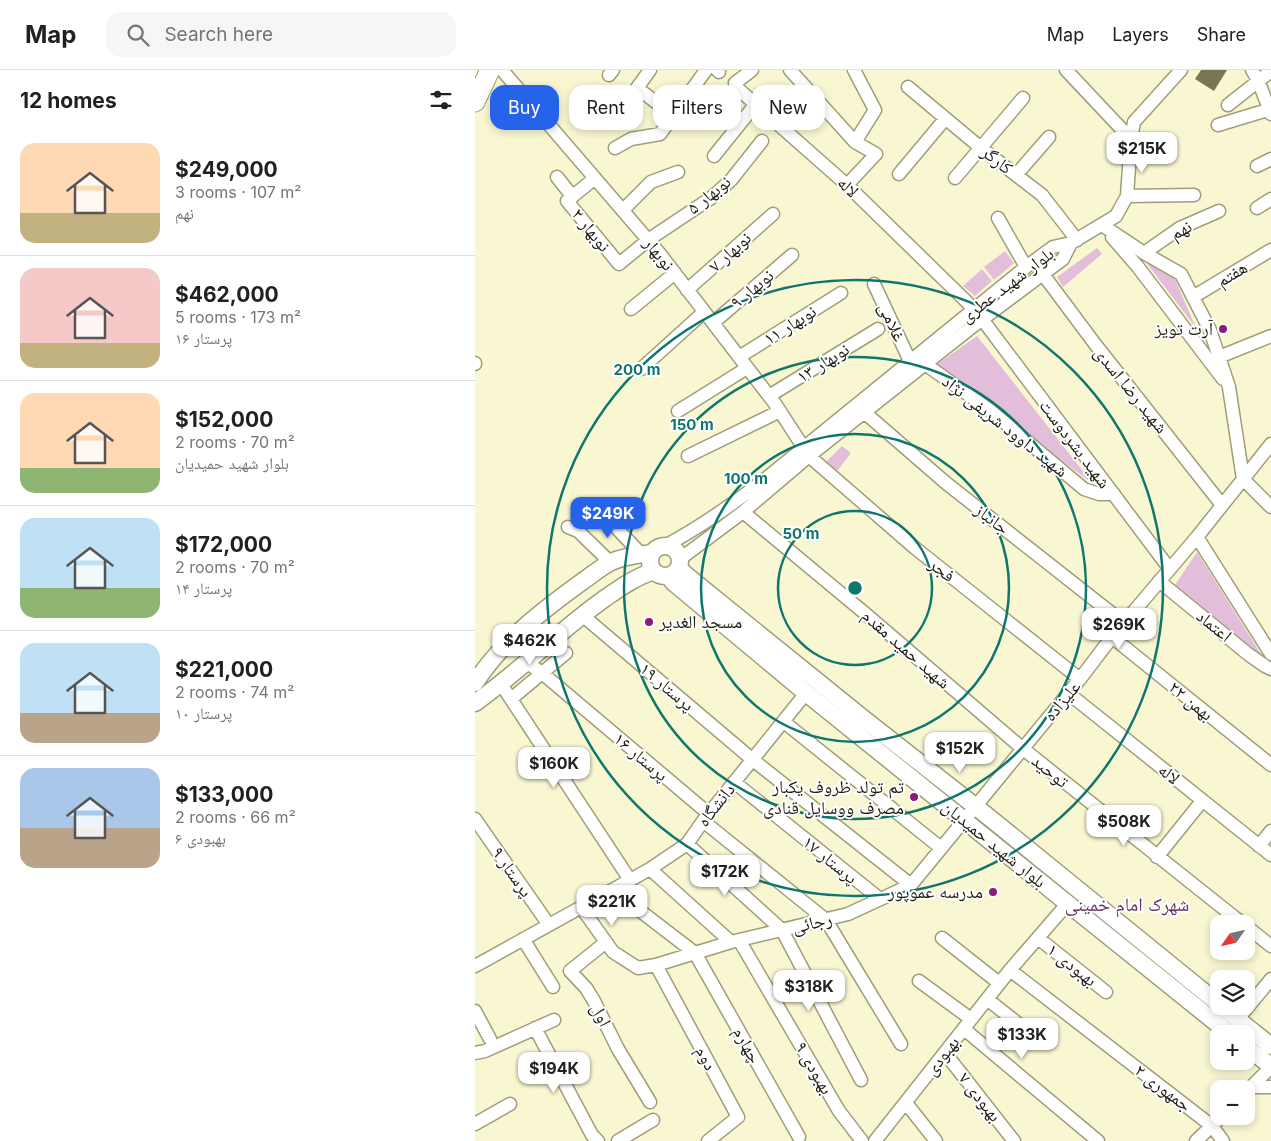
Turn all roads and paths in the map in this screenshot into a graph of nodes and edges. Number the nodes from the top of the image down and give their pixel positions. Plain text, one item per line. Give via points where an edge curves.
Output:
1 (490, 70) edge
2 (502, 70) edge
3 (650, 70) edge
4 (752, 70) edge
5 (790, 70) edge
6 (1066, 70) edge
7 (1181, 70) edge
8 (714, 71) edge
9 (857, 71) edge
10 (1271, 72) edge
11 (1255, 75) edge
12 (908, 87) dead end
13 (1023, 98) dead end
14 (653, 100) edge
15 (751, 101) edge
16 (475, 102) edge
17 (1228, 105) dead end
18 (751, 110) edge
19 (1271, 111) edge
20 (945, 119) junction
21 (1218, 125) dead end
22 (784, 130) edge
23 (1049, 138) dead end
24 (1131, 139) junction
25 (762, 141) dead end
26 (855, 142) junction
27 (615, 148) dead end
28 (981, 148) junction
29 (714, 156) dead end
30 (1271, 159) edge
31 (1257, 166) dead end
32 (679, 172) dead end
33 (899, 174) dead end
34 (1016, 175) junction
35 (557, 177) dead end
36 (595, 178) junction
37 (955, 178) dead end
38 (847, 185) junction
39 (1194, 195) dead end
40 (573, 196) junction
41 (1127, 196) junction
42 (1271, 199) edge
43 (1257, 208) dead end
44 (623, 210) junction
45 (1219, 211) dead end
46 (773, 214) dead end
47 (998, 218) dead end
48 (1102, 225) junction
49 (648, 240) junction
50 (1074, 242) junction
51 (1271, 250) edge
52 (1144, 253) junction
53 (792, 256) dead end
54 (619, 264) joint
55 (1026, 267) junction
56 (675, 273) junction
57 (1042, 273) junction
58 (874, 284) dead end
59 (687, 290) junction
60 (841, 293) dead end
61 (1193, 297) junction
62 (631, 309) dead end
63 (704, 312) junction
64 (978, 315) junction
65 (713, 323) junction
66 (877, 330) dead end
67 (1271, 336) edge
68 (739, 357) junction
69 (1219, 357) junction
70 (910, 361) junction
71 (925, 364) junction
72 (747, 368) junction
73 (641, 369) dead end
74 (1229, 387) junction
75 (769, 396) junction
76 (678, 411) dead end
77 (780, 411) junction
78 (864, 412) junction
79 (1271, 444) edge
80 (806, 452) junction
81 (688, 456) dead end
82 (1243, 479) junction
83 (1114, 494) junction
84 (595, 505) dead end
85 (1223, 505) junction
86 (1271, 508) edge
87 (743, 512) junction
88 (568, 527) dead end
89 (1197, 537) junction
90 (653, 551) junction
91 (610, 562) junction
92 (670, 568) junction
93 (1169, 568) junction
94 (1159, 581) junction
95 (582, 615) junction
96 (1124, 623) junction
97 (1112, 637) junction
98 (566, 653) dead end
99 (1271, 654) edge
100 (526, 662) junction
101 (1271, 669) edge
102 (542, 673) junction
103 (1080, 679) junction
104 (475, 683) edge
105 (501, 684) junction
106 (807, 693) junction
107 (1069, 693) junction
108 (511, 699) junction
109 (475, 703) edge
110 (783, 722) junction
111 (859, 726) junction
112 (1022, 748) junction
113 (753, 760) junction
114 (1271, 765) edge
115 (734, 782) junction
116 (1202, 801) junction
117 (975, 806) junction
118 (706, 817) junction
119 (475, 819) edge
120 (965, 819) junction
121 (1271, 831) edge
122 (687, 844) junction
123 (1259, 846) junction
124 (941, 848) junction
125 (1271, 855) edge
126 (1157, 857) junction
127 (650, 869) junction
128 (630, 880) junction
129 (911, 885) junction
130 (613, 890) junction
131 (1079, 890) junction
132 (880, 900) junction
133 (1068, 903) junction
134 (581, 907) junction
135 (1231, 915) edge
136 (826, 920) junction
137 (549, 925) junction
138 (782, 930) junction
139 (1255, 933) edge
140 (942, 938) dead end
141 (1038, 938) junction
142 (523, 939) junction
143 (735, 941) junction
144 (606, 942) junction
145 (1271, 946) edge
146 (695, 953) junction
147 (656, 965) junction
148 (475, 966) edge
149 (1010, 970) junction
150 (1182, 974) junction
151 (1271, 979) edge
152 (919, 981) dead end
153 (999, 983) junction
154 (553, 987) dead end
155 (1172, 988) junction
156 (1107, 992) dead end
157 (1210, 997) edge
158 (987, 999) junction
159 (475, 1011) edge
160 (554, 1020) dead end
161 (967, 1024) junction
162 (1231, 1025) edge
163 (1236, 1025) edge
164 (535, 1028) junction
165 (1035, 1037) dead end
166 (1255, 1038) edge
167 (490, 1039) dead end
168 (901, 1044) dead end
169 (1271, 1046) edge
170 (945, 1052) junction
171 (475, 1053) edge
172 (1255, 1054) edge
173 (1271, 1067) edge
174 (861, 1080) dead end
175 (1255, 1084) edge
176 (1271, 1087) edge
177 (1255, 1089) edge
178 (650, 1102) dead end
179 (906, 1103) junction
180 (510, 1104) dead end
181 (653, 1120) dead end
182 (475, 1124) edge
183 (1212, 1126) junction
184 (799, 1137) dead end
185 (598, 1141) edge
186 (618, 1141) edge
187 (708, 1141) edge
188 (862, 1141) edge
189 (875, 1141) edge
190 (936, 1141) edge
191 (1014, 1141) edge
192 (1098, 1141) edge
193 (1196, 1141) edge
194 (1223, 1141) edge

1 - 16 highway
2 - 36 street, نوبهار
3 - 14 street via 637,88
4 - 15 street, لاله via 735,85
5 - 26 street
6 - 24 street
7 - 24 street via 1135,122
8 - 27 street via 660,134 631,139
9 - 26 street via 875,110
10 - 11 street
11 - 17 street
11 - 19 street
12 - 20 street, کارگر
13 - 28 street
18 - 29 street
19 - 21 street
20 - 28 street, کارگر
20 - 33 street
22 - 38 street, لاله
23 - 34 street
24 - 41 street
25 - 49 street, نوبهار ۵ via 731,180 711,198
26 - 38 street via 876,154
28 - 34 street, کارگر
28 - 37 street
30 - 31 street
32 - 44 street via 651,182
34 - 50 street, کارگر via 1042,195
35 - 40 street
36 - 40 street, نوبهار ۲
36 - 44 street, نوبهار
38 - 64 street, لاله
39 - 41 street
40 - 54 street, نوبهار ۲ via 567,201
41 - 48 street via 1116,216
42 - 43 street
44 - 49 street, نوبهار
45 - 52 street, نهم via 1180,228
46 - 59 street, نوبهار ۷
47 - 55 street
48 - 50 street
48 - 52 street
48 - 74 street
49 - 54 street, نوبهار ۵
49 - 56 street, نوبهار
50 - 55 street, بلوار شهید عطری via 1053,247
50 - 57 street, بلوار شهید عطری via 1063,259
51 - 61 street, هفتم
52 - 61 street via 1181,274
53 - 65 street, نوبهار ۹
55 - 64 street, بلوار شهید عطری
56 - 59 street, نوبهار
56 - 62 street
57 - 64 street, بلوار شهید عطری
57 - 85 street, شهید رضا اسدی
58 - 70 street, غلامی
59 - 63 street, نوبهار
60 - 68 street, نوبهار ۱۱
61 - 69 street
63 - 65 street, نوبهار
63 - 73 street
64 - 70 street, بلوار شهید عطری
64 - 71 street, بلوار شهید عطری
64 - 83 street, شهید بشردوست
65 - 68 street, نوبهار
66 - 75 street, نوبهار ۱۳
67 - 69 street
68 - 72 street, نوبهار
69 - 74 street
70 - 80 street, بلوار شهید عطری
71 - 78 street, بلوار شهید عطری
71 - 83 street, شهید داوود شریفی نژاد via 991,411 1084,489
72 - 75 street, نوبهار
72 - 76 street
74 - 82 street
75 - 77 street, نوبهار
77 - 80 street, نوبهار
77 - 81 street
78 - 80 street, بلوار شهید عطری
78 - 96 street, جانباز via 947,483
79 - 82 street, علیزاده
80 - 87 street, بلوار شهید عطری
80 - 90 street, بلوار شهید عطری via 695,530
80 - 103 street, فجر via 915,548
82 - 85 street, علیزاده
82 - 86 street
83 - 93 street, شهید بشردوست
84 - 90 street
85 - 89 street, علیزاده
87 - 92 street, بلوار شهید عطری
87 - 112 street, شهید حمید مقدم
88 - 91 street via 578,531
89 - 93 street, علیزاده
89 - 99 street, اعتماد
90 - 91 main road
90 - 92 main road via 651,563
90 - 92 main road via 675,551
91 - 104 main road via 513,636
92 - 95 main road via 629,582
92 - 106 main road, بلوار شهید حمیدیان via 674,583
92 - 111 main road, بلوار شهید حمیدیان via 686,576
93 - 94 street, علیزاده
94 - 96 street, علیزاده
94 - 101 street, اعتماد
95 - 100 main road
95 - 113 street, پرستار ۱۹
96 - 97 street, علیزاده
97 - 103 street, علیزاده
97 - 114 street, ۲۲ بهمن
98 - 102 street
100 - 102 street, پرستار ۱۶
100 - 105 main road
102 - 108 street
102 - 118 street, پرستار ۱۶
103 - 107 street, علیزاده
105 - 108 street
105 - 109 main road
106 - 110 street, دانشگاه
106 - 111 main road, بلوار شهید حمیدیان
107 - 112 street, علیزاده
107 - 116 street, لاله
108 - 128 street
110 - 113 street, دانشگاه
110 - 124 street
111 - 117 main road, بلوار شهید حمیدیان
111 - 120 main road, بلوار شهید حمیدیان
112 - 117 street, علیزاده
112 - 126 street, توحید
113 - 115 street, دانشگاه
113 - 129 street, پرستار ۱۹
115 - 118 street, دانشگاه
115 - 132 street, پرستار ۱۷
116 - 123 street, لاله
116 - 126 street
117 - 120 street, علیزاده
117 - 131 main road, بلوار شهید حمیدیان
118 - 122 street, دانشگاه
118 - 136 street, پرستار ۱۶
119 - 137 street, پرستار ۹
120 - 124 street, رجائی
120 - 133 main road, بلوار شهید حمیدیان
121 - 123 street
122 - 127 street, دانشگاه
122 - 138 street
123 - 125 street, لاله
124 - 129 street, رجائی
126 - 135 street, توحید
127 - 128 street, دانشگاه
127 - 143 street, بهبودی ۹
128 - 130 street, دانشگاه
129 - 132 street, رجائی
130 - 134 street, دانشگاه
130 - 146 street
131 - 133 main road
131 - 150 main road, بلوار شهید حمیدیان
132 - 136 street, رجائی
133 - 141 street, بهبودی
133 - 155 main road, بلوار شهید حمیدیان
134 - 137 street, دانشگاه
134 - 144 street
136 - 138 street, رجائی
136 - 168 street
137 - 142 street, دانشگاه
138 - 143 street, رجائی
138 - 174 street
139 - 145 street
140 - 153 street
141 - 149 street, بهبودی
141 - 156 street, بهبودی ۱
142 - 148 street, دانشگاه
142 - 154 street
143 - 146 street, رجائی
143 - 188 street, بهبودی ۹ via 839,1111
144 - 147 street, رجائی via 613,952 638,968
144 - 178 street, اول via 570,971 594,1001
146 - 147 street, رجائی
146 - 184 street, چهارم
147 - 187 street, دوم via 738,1117
149 - 153 street, بهبودی
149 - 183 street, جمهوری ۲
150 - 155 main road
150 - 157 main road, بلوار شهید حمیدیان
151 - 163 street
152 - 161 street
153 - 158 street, بهبودی
155 - 162 main road, بلوار شهید حمیدیان
158 - 161 street, بهبودی
158 - 165 street
159 - 167 street
160 - 164 street
161 - 170 street, بهبودی
161 - 192 street
164 - 171 street
164 - 185 street
166 - 169 main road, بلوار شهید حمیدیان
170 - 179 street, بهبودی
170 - 191 street, بهبودی ۷
172 - 173 main road
173 - 175 street
176 - 177 street
179 - 189 street, بهبودی
179 - 190 street
180 - 182 street
181 - 186 street
183 - 193 street
183 - 194 street, جمهوری ۲

